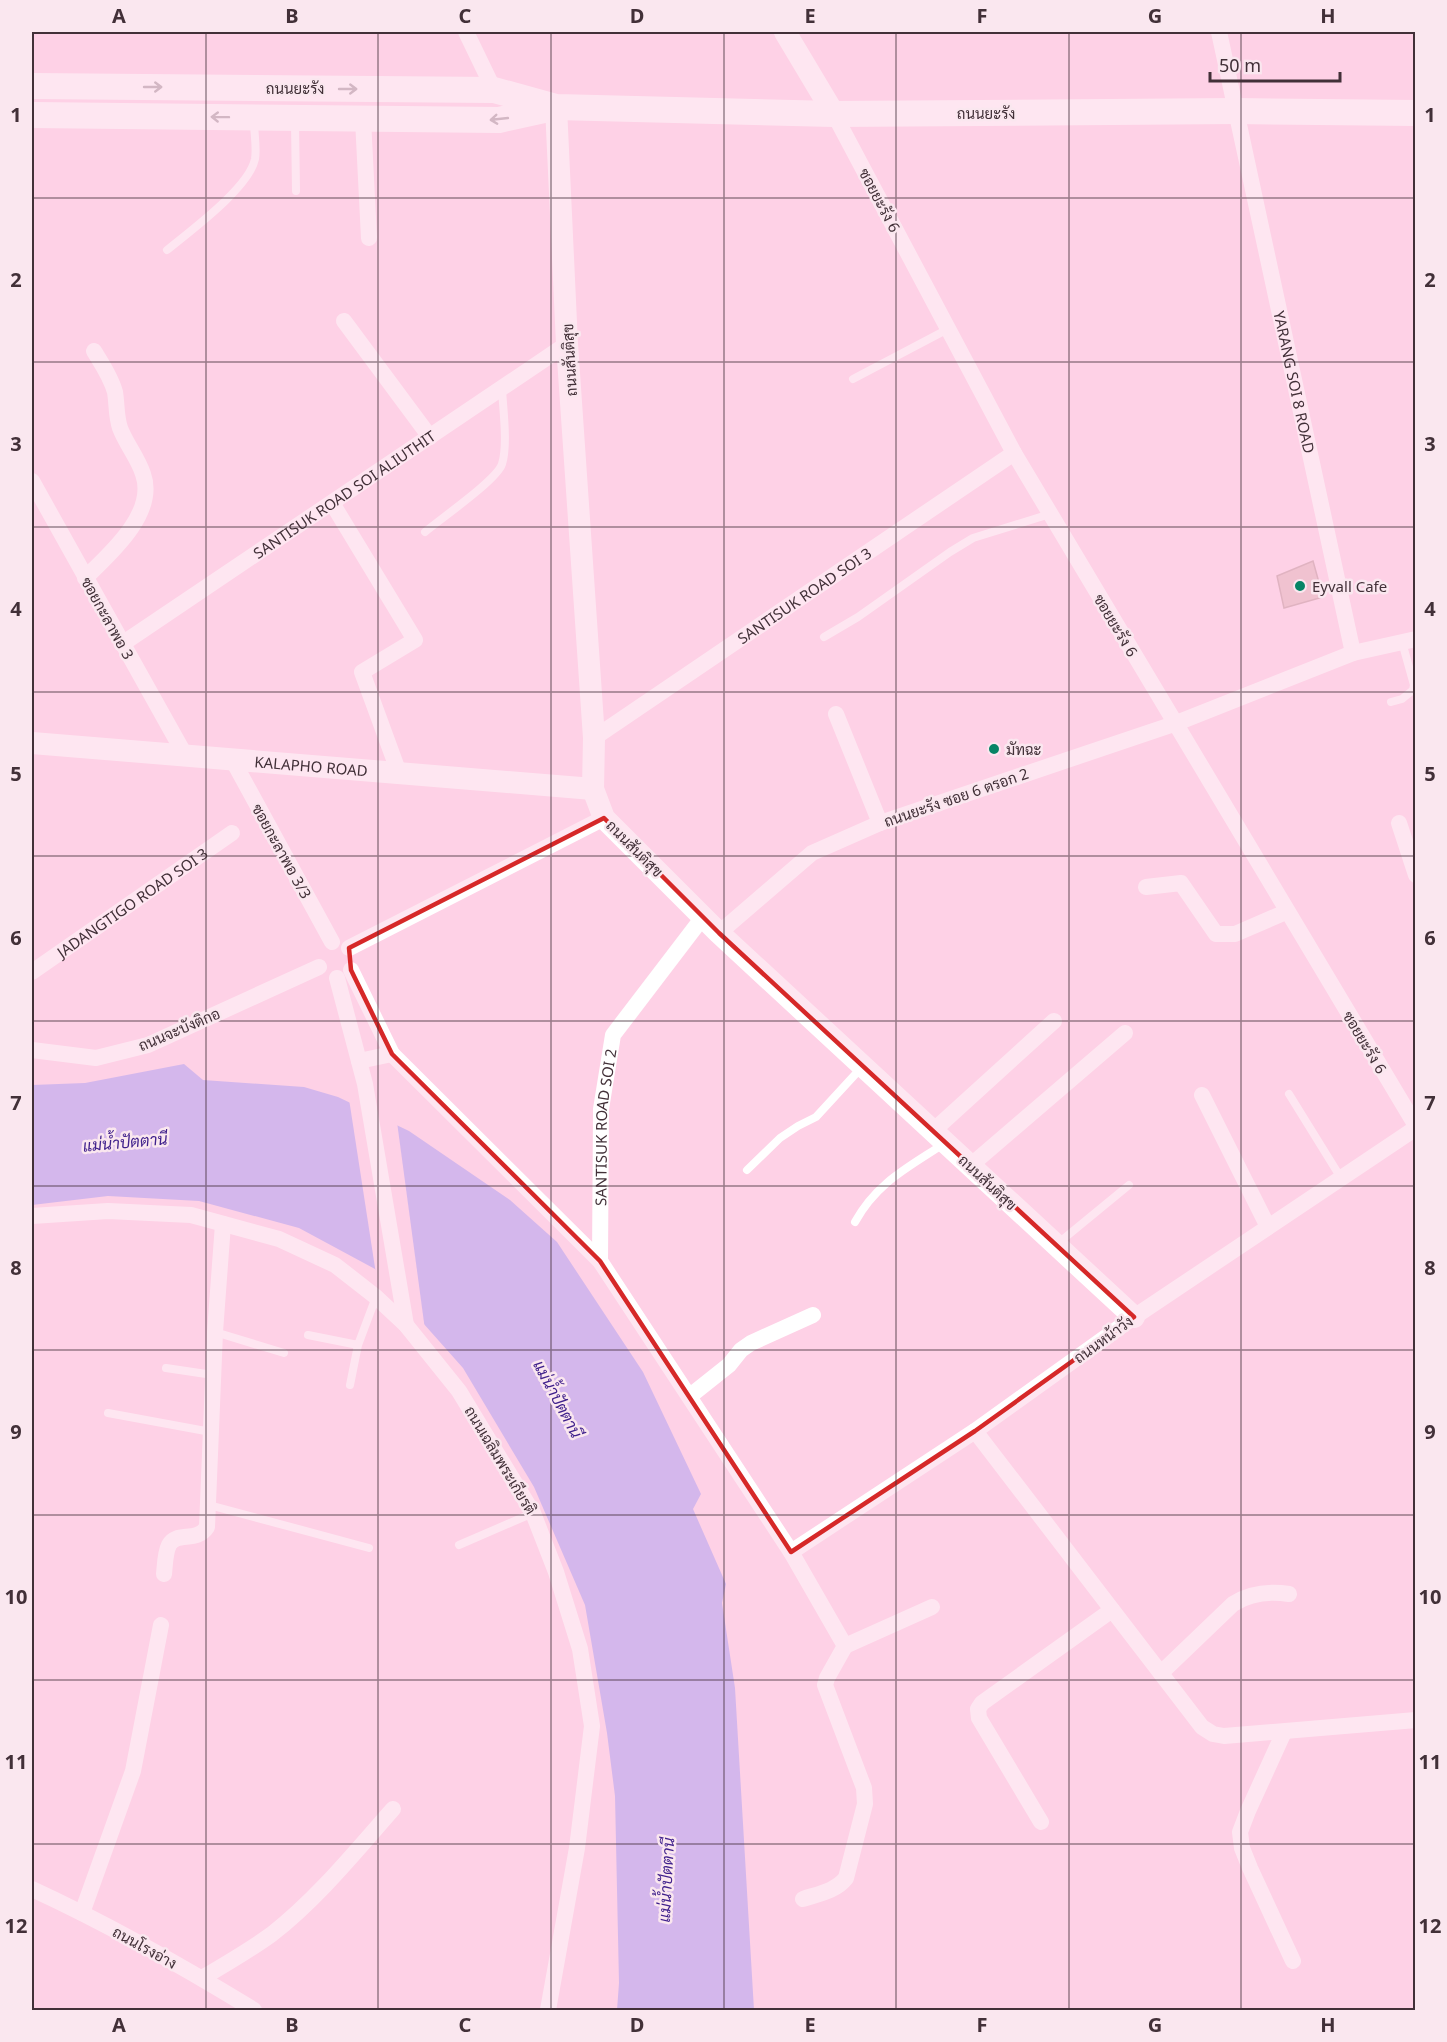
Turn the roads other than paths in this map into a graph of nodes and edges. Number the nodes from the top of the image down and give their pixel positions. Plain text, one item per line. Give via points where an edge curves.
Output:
1 (466, 32) edge
2 (785, 32) edge
3 (1219, 32) edge
4 (32, 86) edge
5 (113, 87) junction
6 (495, 90) junction
7 (556, 107) junction
8 (1236, 111) junction
9 (1416, 113) edge
10 (834, 114) junction
11 (32, 115) edge
12 (112, 116) junction
13 (254, 118) junction
14 (294, 118) junction
15 (363, 119) junction
16 (296, 192) dead end
17 (369, 238) dead end
18 (167, 250) dead end
19 (344, 321) dead end
20 (948, 329) junction
21 (567, 344) junction
22 (94, 351) dead end
23 (853, 379) dead end
24 (502, 388) junction
25 (430, 437) junction
26 (1014, 453) junction
27 (32, 481) edge
28 (332, 504) junction
29 (1050, 514) junction
30 (424, 532) dead end
31 (85, 578) junction
32 (824, 637) dead end
33 (1409, 641) edge
34 (122, 644) junction
35 (1353, 653) junction
36 (1391, 702) dead end
37 (836, 714) dead end
38 (1174, 724) junction
39 (594, 738) junction
40 (32, 743) edge
41 (185, 755) junction
42 (232, 759) junction
43 (399, 773) junction
44 (593, 789) junction
45 (604, 818) junction
46 (880, 823) junction
47 (1399, 823) dead end
48 (232, 833) dead end
49 (1415, 872) edge
50 (1146, 887) dead end
51 (1286, 912) junction
52 (711, 925) junction
53 (332, 942) junction
54 (349, 948) junction
55 (319, 967) junction
56 (32, 972) edge
57 (344, 974) junction
58 (1054, 1021) dead end
59 (1125, 1033) dead end
60 (32, 1050) edge
61 (392, 1054) junction
62 (360, 1061) junction
63 (862, 1066) junction
64 (1289, 1094) dead end
65 (1202, 1095) dead end
66 (1416, 1127) edge
67 (939, 1137) junction
68 (970, 1166) junction
69 (747, 1170) dead end
70 (1341, 1178) junction
71 (1129, 1185) dead end
72 (32, 1216) edge
73 (855, 1222) dead end
74 (223, 1224) junction
75 (1268, 1227) junction
76 (1056, 1245) junction
77 (600, 1261) junction
78 (376, 1297) junction
79 (813, 1315) dead end
80 (405, 1317) junction
81 (1134, 1317) junction
82 (215, 1332) junction
83 (308, 1335) dead end
84 (358, 1345) junction
85 (284, 1353) dead end
86 (166, 1368) dead end
87 (213, 1375) junction
88 (350, 1385) dead end
89 (690, 1396) junction
90 (108, 1413) dead end
91 (975, 1431) junction
92 (211, 1432) junction
93 (208, 1505) junction
94 (533, 1513) junction
95 (459, 1545) dead end
96 (369, 1548) dead end
97 (791, 1552) junction
98 (164, 1574) dead end
99 (1289, 1594) dead end
100 (932, 1607) dead end
101 (1112, 1610) junction
102 (160, 1625) dead end
103 (845, 1646) junction
104 (1161, 1673) junction
105 (1416, 1720) edge
106 (1284, 1732) junction
107 (393, 1809) dead end
108 (1041, 1822) dead end
109 (32, 1889) edge
110 (803, 1899) dead end
111 (82, 1912) junction
112 (1293, 1960) dead end
113 (202, 1978) junction
114 (254, 2010) edge
115 (548, 2010) edge

1 - 6 street
2 - 10 street
3 - 8 street, YARANG SOI 8 ROAD
4 - 5 main road, ถนนยะรัง
5 -> 6 main road, ถนนยะรัง
5 - 12 main road
6 - 7 main road, ถนนยะรัง
7 - 10 main road, ถนนยะรัง
7 -> 15 main road, ถนนยะรัง via 499,120
7 - 21 street, ถนนสันติสุข
8 - 9 main road, ถนนยะรัง
8 - 10 main road, ถนนยะรัง
8 - 35 street, YARANG SOI 8 ROAD
10 - 20 street, ซอยยะรัง 6
11 - 12 main road, ถนนยะรัง
13 -> 12 main road, ถนนยะรัง
13 - 14 main road, ถนนยะรัง
13 - 18 lane via 255,159 249,174
14 - 15 main road, ถนนยะรัง
14 - 16 lane
15 - 17 street
19 - 25 street
20 - 23 lane
20 - 26 street, ซอยยะรัง 6
21 - 24 street, SANTISUK ROAD SOI ALIUTHIT
21 - 39 street, ถนนสันติสุข
22 - 31 street via 109,375 118,421 146,484 143,504 133,526 115,550
24 - 25 street, SANTISUK ROAD SOI ALIUTHIT
24 - 30 lane via 502,467
25 - 28 street, SANTISUK ROAD SOI ALIUTHIT
26 - 29 street, ซอยยะรัง 6
26 - 39 street, SANTISUK ROAD SOI 3
27 - 31 street, ซอยกะลาพอ 3
28 - 34 street, SANTISUK ROAD SOI ALIUTHIT
28 - 43 street via 415,640 362,672
29 - 32 lane via 973,538
29 - 38 street, ซอยยะรัง 6
31 - 34 street, ซอยกะลาพอ 3
33 - 35 street, ถนนยะรัง ซอย 6 ตรอก 2
33 - 36 lane via 1413,690
34 - 41 street, ซอยกะลาพอ 3
35 - 38 street, ถนนยะรัง ซอย 6 ตรอก 2
37 - 46 street
38 - 46 street, ถนนยะรัง ซอย 6 ตรอก 2
38 - 51 street, ซอยยะรัง 6
39 - 44 street, ถนนสันติสุข
40 - 41 street, KALAPHO ROAD
41 - 42 street, KALAPHO ROAD
42 - 43 street, KALAPHO ROAD
42 - 53 street, ซอยกะลาพอ 3/3
43 - 44 street, KALAPHO ROAD
44 - 45 street, ถนนสันติสุข
45 - 52 street, ถนนสันติสุข
45 - 54 street
46 - 52 street, ถนนยะรัง ซอย 6 ตรอก 2 via 812,853
47 - 49 street
48 - 56 street, JADANGTIGO ROAD SOI 3
50 - 51 street via 1181,883 1216,934 1235,934
51 - 66 street, ซอยยะรัง 6
52 - 63 street, ถนนสันติสุข
52 - 77 street, SANTISUK ROAD SOI 2 via 613,1035 601,1109
53 - 54 street
53 - 55 street via 321,949
54 - 57 street via 354,959
55 - 57 street via 326,976
55 - 60 street, ถนนจะบังติกอ via 148,1046 96,1058
57 - 61 street
57 - 62 street
58 - 67 street
59 - 68 street
61 - 62 street
61 - 77 street
62 - 80 street
63 - 67 street, ถนนสันติสุข
63 - 69 lane via 816,1118 780,1138
64 - 70 lane
65 - 75 street
66 - 70 street, ถนนหน้าวัง
67 - 68 street, ถนนสันติสุข
67 - 73 lane via 880,1188
68 - 76 street, ถนนสันติสุข
70 - 75 street, ถนนหน้าวัง
71 - 76 lane
72 - 74 street, ถนนเฉลิมพระเกียรติ via 120,1212 191,1215
74 - 78 street, ถนนเฉลิมพระเกียรติ via 279,1239 335,1265
74 - 82 street
75 - 81 street, ถนนหน้าวัง
76 - 81 street, ถนนสันติสุข
77 - 89 street
78 - 80 street, ถนนเฉลิมพระเกียรติ
78 - 84 lane
79 - 89 street via 751,1343
80 - 94 street, ถนนเฉลิมพระเกียรติ via 459,1391
81 - 91 street, ถนนหน้าวัง
82 - 85 lane
82 - 87 street
83 - 84 lane
84 - 88 lane
86 - 87 lane
87 - 92 street
89 - 97 street
90 - 92 lane
91 - 97 street, ถนนหน้าวัง
91 - 101 street
92 - 93 street
93 - 96 lane
93 - 98 street via 204,1532 170,1543
94 - 95 lane
94 - 115 street, ถนนเฉลิมพระเกียรติ via 580,1649 592,1726 578,1848
97 - 103 street
99 - 104 street via 1274,1592 1241,1599
100 - 103 street
101 - 104 street
101 - 108 street via 978,1709 979,1718
102 - 111 street via 133,1771
103 - 110 street via 825,1685 864,1788 865,1804 846,1878 831,1890
104 - 106 street via 1213,1734
105 - 106 street
106 - 112 street via 1240,1832 1250,1868
107 - 113 street via 308,1902 273,1933
109 - 111 street, ถนนโรงอ่าง
111 - 113 street, ถนนโรงอ่าง
113 - 114 street, ถนนโรงอ่าง

